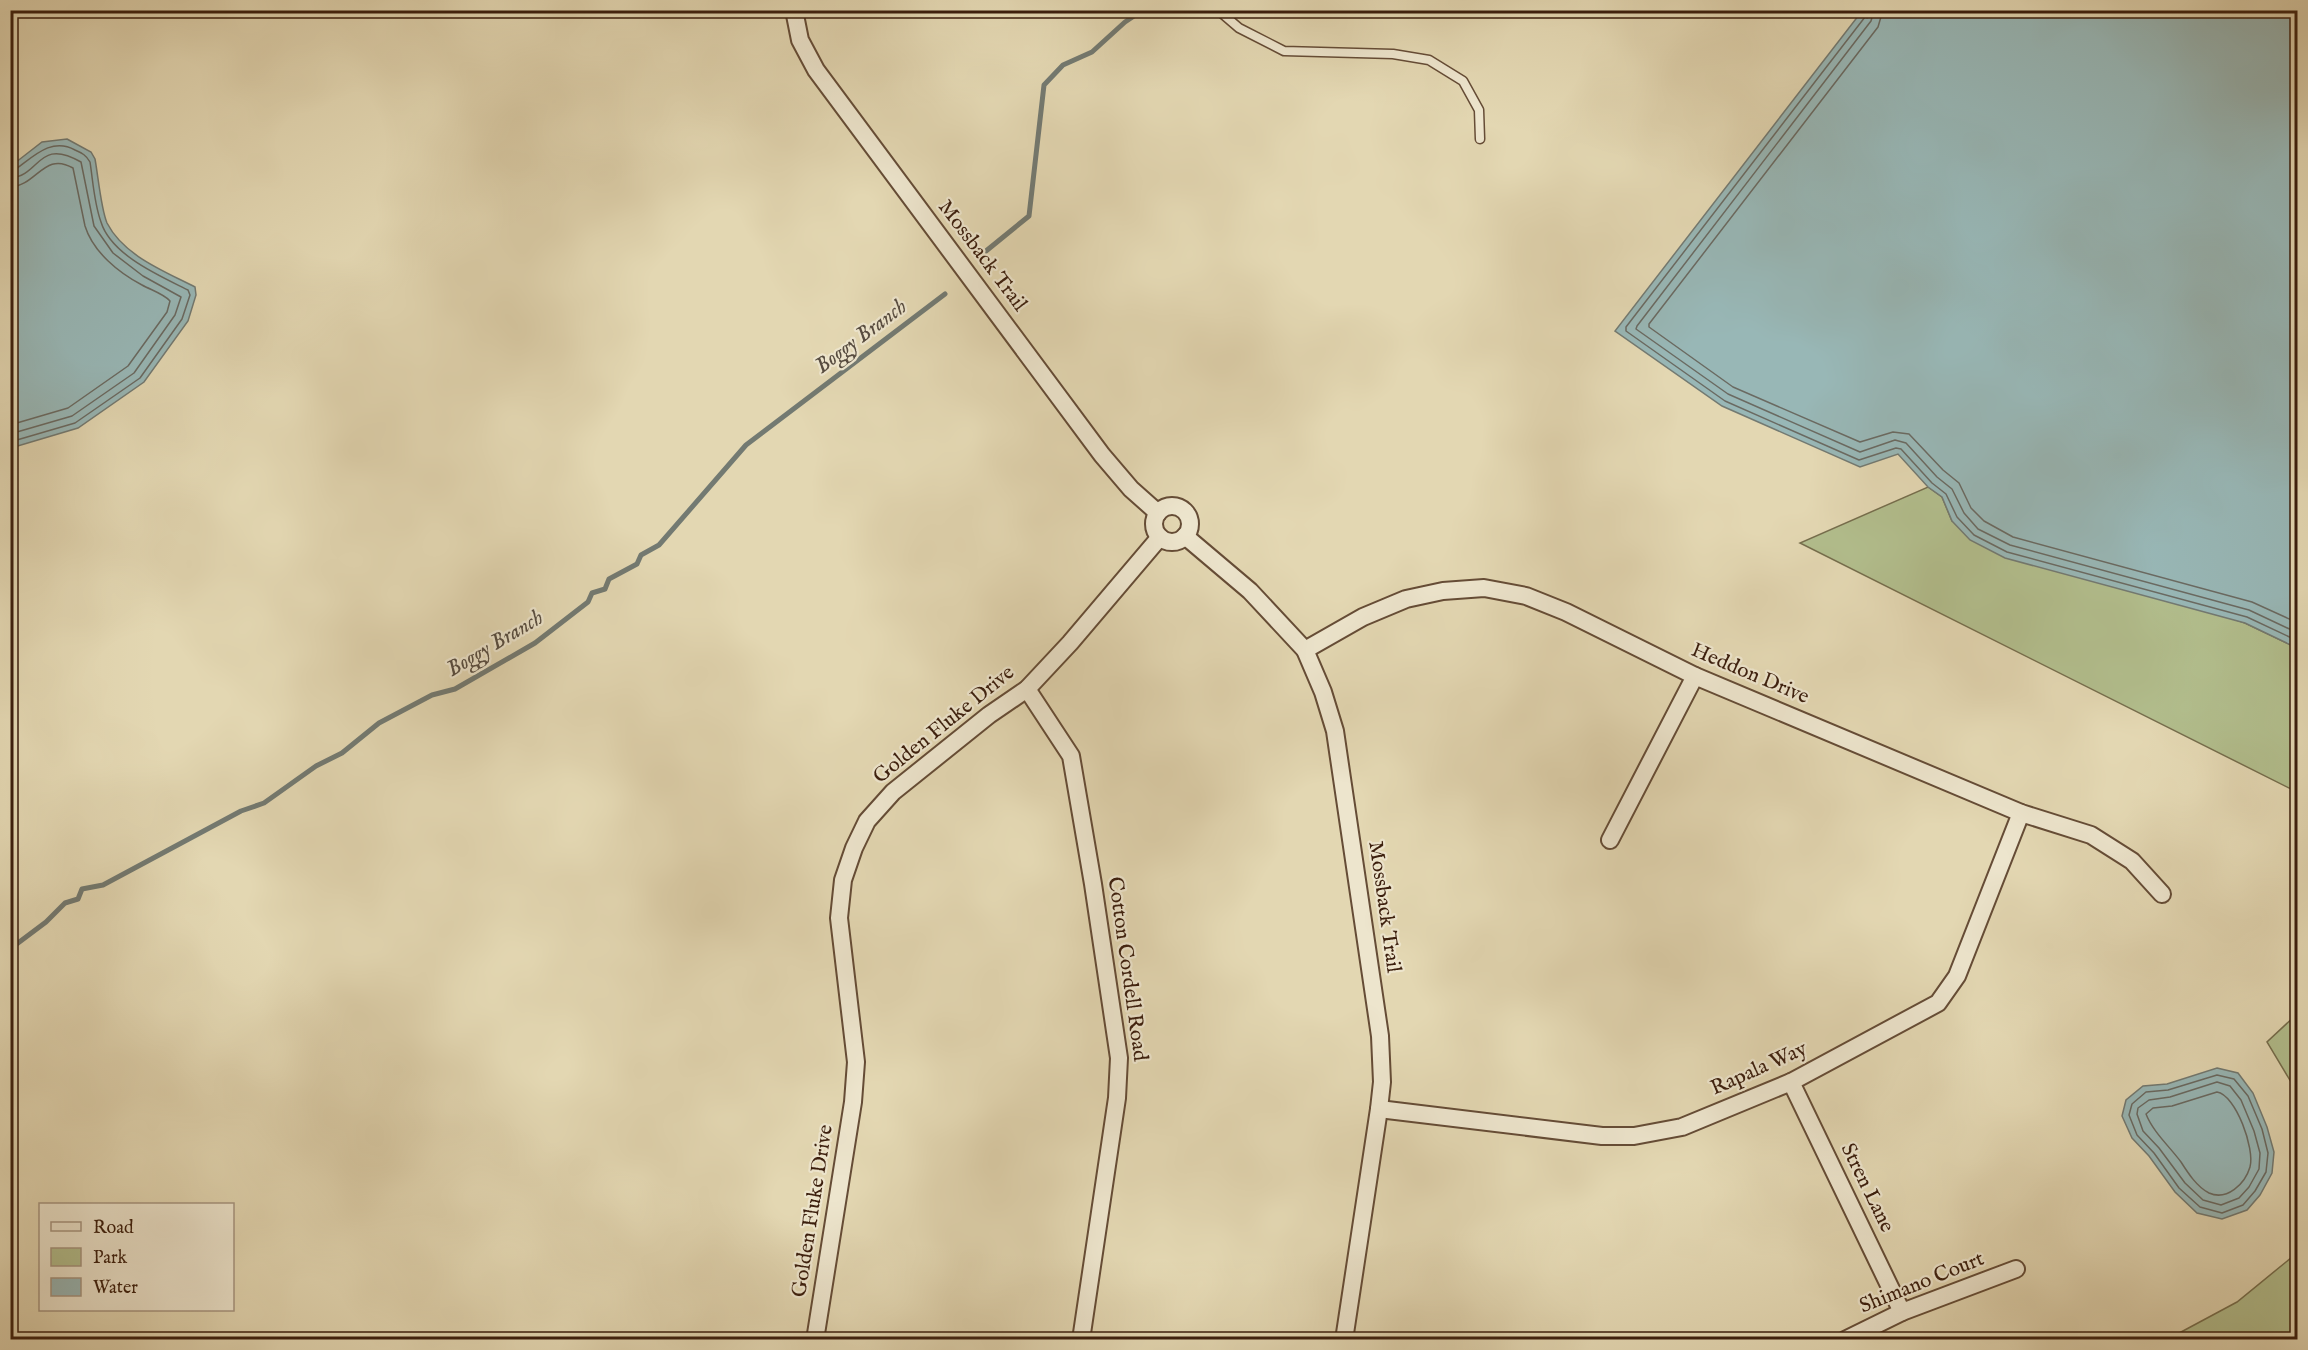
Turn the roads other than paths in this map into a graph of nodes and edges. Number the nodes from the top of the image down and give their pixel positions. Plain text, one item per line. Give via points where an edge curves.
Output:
1 (794, 10) edge
2 (1218, 10) edge
3 (1480, 139) dead end
4 (1158, 513) junction
5 (1185, 536) junction
6 (1160, 537) junction
7 (1305, 650) junction
8 (1695, 676) junction
9 (1027, 689) junction
10 (2021, 813) junction
11 (1610, 840) dead end
12 (2162, 894) dead end
13 (1791, 1082) junction
14 (1379, 1109) junction
15 (2016, 1269) dead end
16 (1902, 1312) junction
17 (815, 1340) edge
18 (1081, 1340) edge
19 (1344, 1340) edge
20 (1845, 1340) edge

1 - 4 street, Mossback Trail via 800,40 816,70 1102,455
2 - 3 lane via 1239,28 1284,51 1393,54 1430,60 1463,81 1479,110
4 - 5 street via 1170,506 1181,509 1189,523
4 - 6 street via 1154,526
5 - 6 street via 1171,542
5 - 7 street, Mossback Trail via 1250,591
6 - 9 street, Golden Fluke Drive
7 - 8 street, Heddon Drive via 1363,617 1406,599 1484,588 1526,596 1566,612
7 - 14 street, Mossback Trail via 1335,731 1380,1036
8 - 10 street, Heddon Drive
8 - 11 street
9 - 17 street, Golden Fluke Drive via 892,792 867,822 843,880 838,918 856,1062
9 - 18 street, Cotton Cordell Road via 1071,756 1119,1058 1117,1098
10 - 12 street, Heddon Drive via 2091,836 2132,861
10 - 13 street, Rapala Way via 1957,976 1938,1003
13 - 14 street, Rapala Way via 1682,1127 1634,1136 1602,1136
13 - 16 street, Stren Lane
14 - 19 street, Mossback Trail
15 - 16 street, Shimano Court
16 - 20 street, Shimano Court

